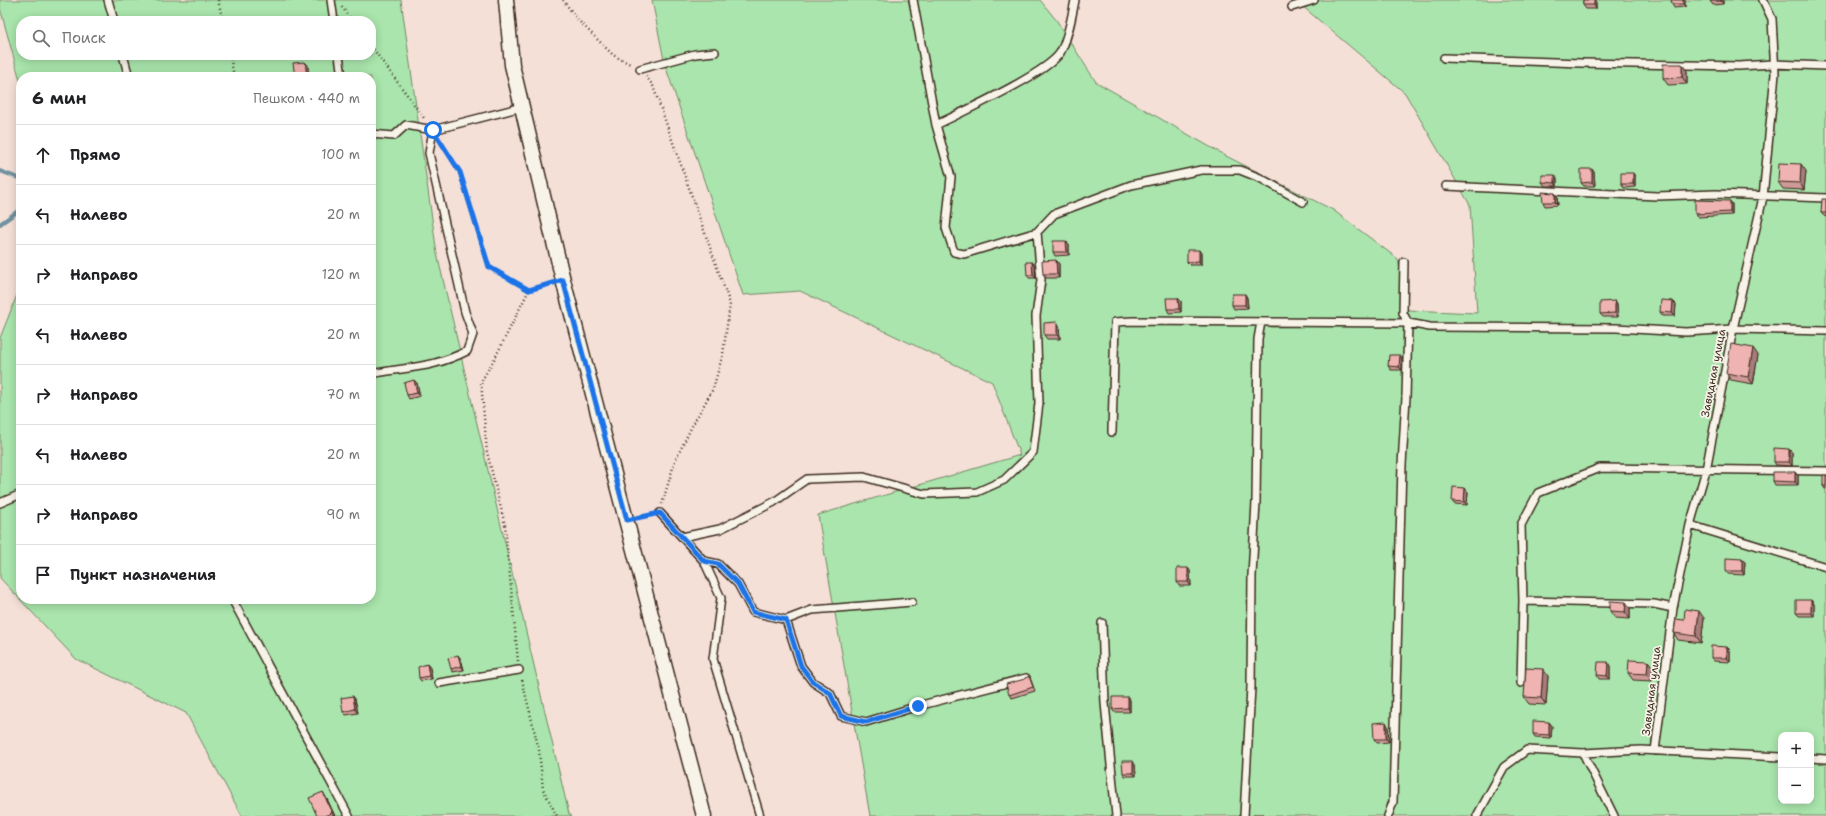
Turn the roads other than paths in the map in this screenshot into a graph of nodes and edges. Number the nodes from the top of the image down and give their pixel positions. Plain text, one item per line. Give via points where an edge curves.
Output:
1 (108, 0) edge
2 (331, 0) edge
3 (506, 0) edge
4 (913, 0) edge
5 (1075, 0) edge
6 (1314, 0) edge
7 (1762, 0) edge
8 (1292, 7) dead end
9 (113, 16) edge
10 (333, 16) edge
11 (715, 52) dead end
12 (1444, 58) dead end
13 (124, 60) edge
14 (340, 60) edge
15 (1773, 64) junction
16 (1826, 66) edge
17 (640, 69) road end
18 (128, 72) edge
19 (341, 72) edge
20 (522, 107) junction
21 (936, 125) junction
22 (433, 130) junction
23 (376, 134) edge
24 (1446, 186) dead end
25 (1763, 197) junction
26 (1826, 198) edge
27 (1303, 202) dead end
28 (1037, 232) junction
29 (1404, 262) dead end
30 (1261, 322) junction
31 (1408, 323) junction
32 (1733, 329) junction
33 (1826, 331) edge
34 (376, 373) edge
35 (1112, 432) dead end
36 (1706, 470) junction
37 (1826, 471) edge
38 (16, 496) edge
39 (0, 503) edge
40 (660, 513) road end
41 (1690, 524) junction
42 (682, 537) junction
43 (704, 561) junction
44 (1826, 567) edge
45 (1523, 601) junction
46 (912, 602) dead end
47 (235, 604) edge
48 (1673, 608) junction
49 (786, 620) junction
50 (1102, 623) dead end
51 (519, 670) road end
52 (1026, 678) edge
53 (1521, 683) dead end
54 (439, 684) dead end
55 (1655, 751) junction
56 (1583, 753) junction
57 (1778, 757) edge
58 (1814, 758) edge
59 (1826, 759) edge
60 (349, 816) edge
61 (704, 816) edge
62 (760, 816) edge
63 (1116, 816) edge
64 (1244, 816) edge
65 (1388, 816) edge
66 (1477, 816) edge
67 (1614, 816) edge

1 - 9 lane
2 - 10 lane
3 - 20 street via 512,65
4 - 21 lane
5 - 21 lane via 1070,25 1059,53 1045,67
6 - 8 lane
7 - 15 lane, Завидная улица via 1772,19
11 - 17 lane via 695,54
12 - 15 lane via 1739,66
13 - 18 lane
14 - 19 lane
15 - 16 lane
15 - 25 lane, Завидная улица via 1775,74
20 - 22 lane
20 - 61 street via 563,280
21 - 28 lane via 951,177 946,228 954,252 964,254
22 - 23 lane via 406,125 394,136
22 - 34 lane via 429,153 465,312 473,334 467,351 449,360
24 - 25 lane via 1657,196 1716,194
25 - 26 lane
25 - 32 lane, Завидная улица
27 - 28 lane via 1240,170 1201,170 1131,185 1054,214
28 - 42 lane via 1042,280 1036,316 1039,403 1033,452 1004,480 977,492 924,494 864,477 807,479 774,502 720,529
29 - 31 lane via 1403,313
30 - 31 lane
30 - 35 lane via 1115,322
30 - 64 lane via 1258,339 1251,688
31 - 32 lane via 1430,327 1616,328 1686,332
31 - 65 lane via 1393,802
32 - 33 lane
32 - 36 lane, Завидная улица
36 - 37 lane
36 - 41 lane, Завидная улица
36 - 45 lane via 1600,468 1538,493 1521,525
38 - 39 lane
40 - 42 lane
41 - 44 lane
41 - 48 lane, Завидная улица
42 - 43 lane
43 - 49 lane via 718,564 738,584 753,612
43 - 62 lane via 721,598 713,659
45 - 48 lane via 1654,604
45 - 53 lane
46 - 49 lane via 812,610
47 - 60 lane
48 - 55 lane, Завидная улица
49 - 52 lane via 801,666 813,682 830,693 841,716 866,722
50 - 63 lane via 1105,703
51 - 54 lane
55 - 56 lane
55 - 57 lane
56 - 66 lane via 1528,750 1504,767
56 - 67 lane
58 - 59 lane

